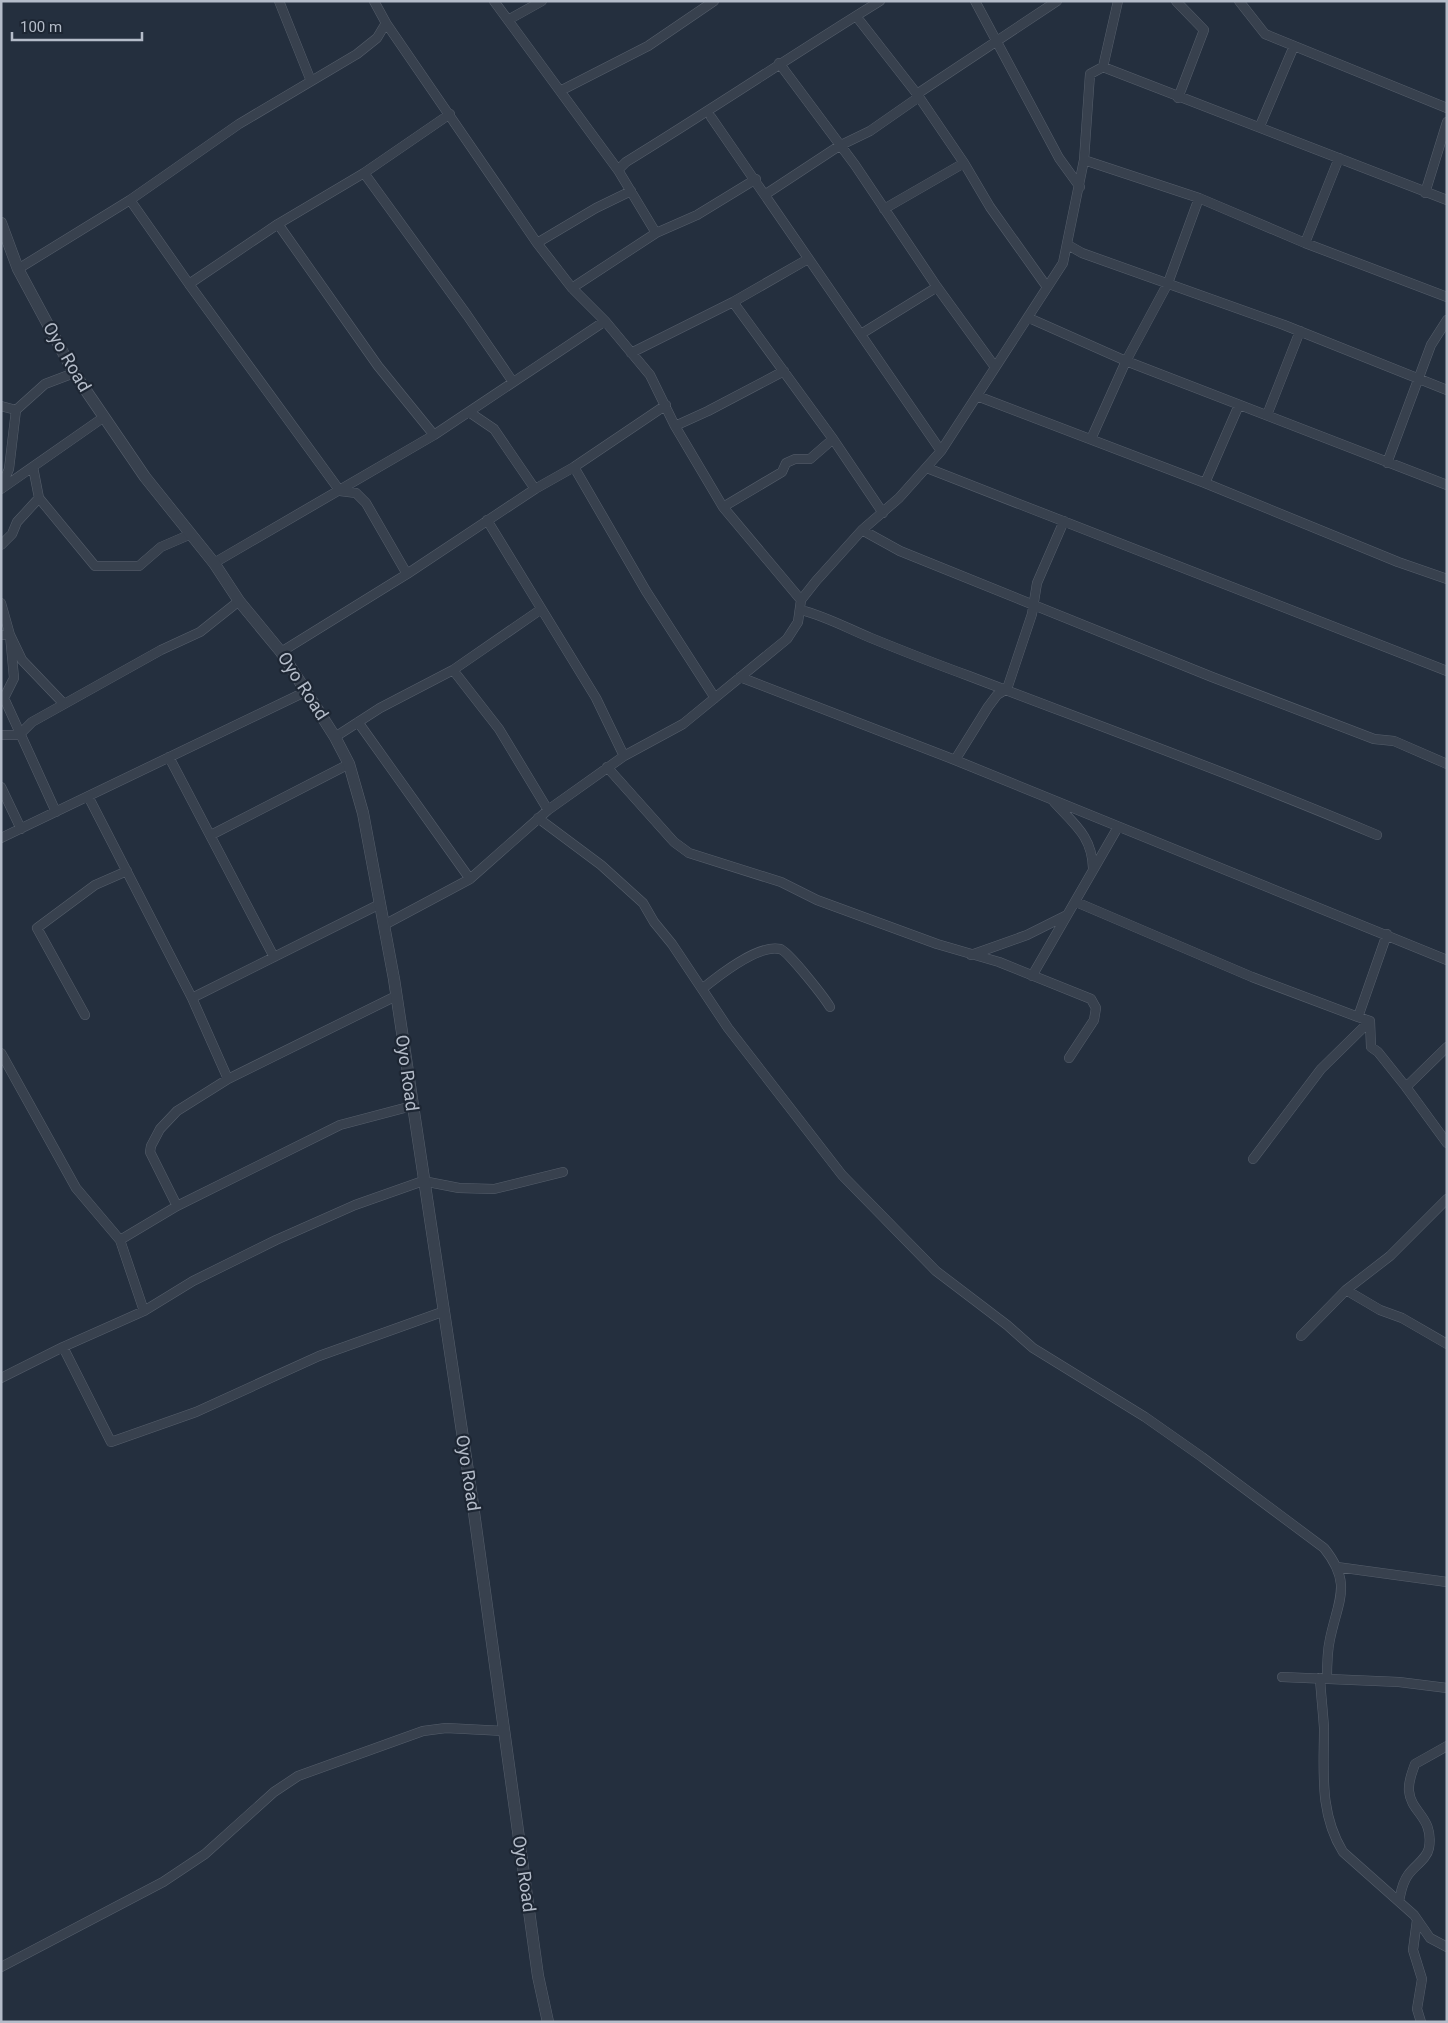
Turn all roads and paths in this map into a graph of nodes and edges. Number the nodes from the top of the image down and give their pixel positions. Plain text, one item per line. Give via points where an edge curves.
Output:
1 (279, 1) edge
2 (374, 1) edge
3 (494, 1) edge
4 (542, 1) edge
5 (714, 1) edge
6 (880, 1) edge
7 (975, 1) edge
8 (1057, 1) edge
9 (1118, 1) edge
10 (1176, 1) edge
11 (1239, 1) edge
12 (856, 16) junction
13 (508, 20) junction
14 (386, 23) junction
15 (996, 41) junction
16 (1294, 46) junction
17 (779, 63) junction
18 (1103, 67) junction
19 (311, 81) junction
20 (560, 91) junction
21 (918, 94) junction
22 (1178, 98) junction
23 (714, 106) junction
24 (1447, 108) edge
25 (450, 114) junction
26 (699, 117) junction
27 (712, 117) junction
28 (1447, 122) edge
29 (1260, 126) junction
30 (839, 146) junction
31 (1339, 158) junction
32 (1084, 160) junction
33 (964, 163) junction
34 (618, 170) junction
35 (364, 173) junction
36 (756, 179) junction
37 (1080, 187) junction
38 (631, 191) junction
39 (1425, 193) junction
40 (766, 194) junction
41 (1199, 198) junction
42 (130, 200) junction
43 (1447, 200) edge
44 (884, 209) junction
45 (1, 224) edge
46 (278, 224) junction
47 (656, 232) junction
48 (537, 242) junction
49 (1305, 243) junction
50 (1068, 245) junction
51 (808, 259) junction
52 (18, 269) junction
53 (1168, 283) junction
54 (189, 284) junction
55 (937, 287) junction
56 (572, 288) junction
57 (1047, 288) junction
58 (1447, 297) edge
59 (733, 302) junction
60 (1029, 318) junction
61 (1447, 320) edge
62 (605, 321) junction
63 (1300, 331) junction
64 (861, 334) junction
65 (631, 353) junction
66 (1126, 362) junction
67 (995, 367) junction
68 (784, 371) junction
69 (74, 373) junction
70 (1418, 378) junction
71 (513, 382) junction
72 (1447, 390) edge
73 (977, 396) junction
74 (666, 405) junction
75 (1239, 405) junction
76 (1, 406) edge
77 (16, 410) junction
78 (469, 412) junction
79 (1267, 415) junction
80 (104, 417) junction
81 (675, 426) junction
82 (434, 435) junction
83 (833, 439) junction
84 (1091, 439) junction
85 (941, 451) junction
86 (1386, 463) junction
87 (33, 467) junction
88 (574, 467) junction
89 (927, 468) junction
90 (1206, 483) junction
91 (1447, 485) edge
92 (1, 488) edge
93 (535, 489) junction
94 (340, 491) junction
95 (39, 498) junction
96 (723, 507) junction
97 (883, 513) junction
98 (487, 520) junction
99 (1064, 521) junction
100 (862, 530) junction
101 (191, 534) junction
102 (1, 544) edge
103 (214, 563) junction
104 (407, 574) junction
105 (1447, 579) edge
106 (800, 600) junction
107 (239, 601) junction
108 (1, 603) edge
109 (1032, 603) junction
110 (540, 610) junction
111 (801, 610) junction
112 (6, 635) edge
113 (280, 652) junction
114 (453, 670) junction
115 (1447, 671) edge
116 (740, 678) junction
117 (1007, 689) junction
118 (307, 690) junction
119 (715, 698) junction
120 (64, 704) junction
121 (358, 722) junction
122 (20, 735) junction
123 (1, 736) edge
124 (335, 737) junction
125 (624, 756) junction
126 (170, 757) junction
127 (955, 760) junction
128 (349, 764) junction
129 (1447, 764) edge
130 (607, 767) junction
131 (1, 787) edge
132 (88, 797) junction
133 (1052, 800) junction
134 (548, 810) junction
135 (56, 812) junction
136 (538, 818) junction
137 (1118, 826) junction
138 (21, 829) junction
139 (1377, 834) dead end
140 (211, 835) junction
141 (1, 838) edge
142 (1093, 868) junction
143 (127, 871) junction
144 (470, 879) junction
145 (1076, 902) junction
146 (380, 904) junction
147 (1068, 914) junction
148 (384, 925) junction
149 (1387, 934) junction
150 (971, 955) junction
151 (274, 957) junction
152 (1447, 960) edge
153 (1032, 976) junction
154 (702, 989) junction
155 (396, 996) junction
156 (192, 998) junction
157 (830, 1007) dead end
158 (84, 1015) dead end
159 (1358, 1017) junction
160 (1370, 1021) junction
161 (1447, 1047) edge
162 (1, 1053) edge
163 (1069, 1058) dead end
164 (228, 1079) junction
165 (1406, 1087) junction
166 (412, 1106) junction
167 (1447, 1142) edge
168 (1253, 1159) dead end
169 (563, 1172) dead end
170 (423, 1181) junction
171 (1447, 1199) edge
172 (177, 1206) junction
173 (120, 1240) junction
174 (1346, 1290) junction
175 (144, 1311) junction
176 (442, 1312) junction
177 (1301, 1336) dead end
178 (1447, 1344) edge
179 (63, 1347) junction
180 (1, 1378) edge
181 (1337, 1567) junction
182 (1447, 1582) edge
183 (1282, 1677) dead end
184 (1323, 1679) junction
185 (1447, 1688) edge
186 (504, 1731) junction
187 (1447, 1746) edge
188 (1399, 1901) junction
189 (1417, 1920) junction
190 (1447, 1947) edge
191 (1, 1967) edge
192 (548, 2022) edge
193 (1421, 2022) edge

1 - 19 street
2 - 14 street
3 - 13 street
4 - 13 street
5 - 20 street via 648,46
6 - 12 street
7 - 15 street
8 - 15 street
9 - 18 street
10 - 22 street via 1204,30
11 - 16 street via 1265,34
12 - 17 street
12 - 21 street
13 - 20 street
14 - 19 street via 377,38 357,54
14 - 25 street
15 - 21 street
15 - 37 street via 1059,158
16 - 24 street
16 - 29 street
17 - 23 street
17 - 30 street
18 - 22 street
18 - 32 street via 1090,74
19 - 42 street via 239,124
20 - 34 street
21 - 30 street via 916,99 870,131
21 - 33 street
22 - 29 street
23 - 26 street
23 - 27 street
25 - 35 street
25 - 48 street
26 - 27 street
26 - 34 street
27 - 36 street
28 - 39 street
29 - 31 street
30 - 40 street
30 - 44 street
31 - 39 street
31 - 49 street
32 - 37 street
32 - 41 street
33 - 44 street
33 - 57 street via 995,215
34 - 38 street
35 - 46 street
35 - 71 street
36 - 40 street
36 - 47 street via 697,215
37 - 50 street
38 - 47 street
38 - 48 street
39 - 43 street
40 - 51 street
41 - 49 street
41 - 53 street
42 - 52 street
42 - 54 street
44 - 55 street
45 - 52 street, Oyo Road
46 - 54 street
46 - 82 street via 378,366
47 - 56 street
48 - 56 street
49 - 58 street
50 - 53 street via 1082,253
50 - 57 street via 1063,263
51 - 59 street
51 - 64 street
52 - 69 street, Oyo Road
53 - 63 street
53 - 66 street
54 - 94 street
55 - 64 street
55 - 67 street
56 - 62 street
57 - 60 street
59 - 65 street
59 - 68 street
60 - 66 street
60 - 67 street
61 - 70 street via 1431,345
62 - 65 street
62 - 71 street
63 - 70 street
63 - 79 street
64 - 85 street
65 - 74 street via 650,375
66 - 75 street
66 - 84 street
67 - 73 street
68 - 81 street
68 - 83 street
69 - 77 street via 45,384
69 - 80 street, Oyo Road
70 - 72 street
70 - 86 street
71 - 78 street
73 - 84 street
73 - 85 street
74 - 81 street
74 - 88 street
75 - 79 street
75 - 90 street
76 - 77 street
77 - 92 street via 9,469
78 - 82 street
78 - 93 street via 494,429
79 - 86 street
80 - 87 street
80 - 101 street, Oyo Road via 145,477
81 - 96 street
82 - 94 street
83 - 96 street via 810,459 786,463 782,472
83 - 97 street
84 - 90 street
85 - 89 street
86 - 91 street
87 - 92 street
87 - 95 street
88 - 93 street
88 - 119 street via 646,591
89 - 97 street
89 - 99 street
90 - 105 street
93 - 98 street
94 - 103 street
94 - 104 street via 356,493 366,502
95 - 101 street via 95,566 139,566 161,547
95 - 102 street
96 - 106 street
97 - 100 street
98 - 104 street
98 - 110 street
99 - 109 street via 1045,562
99 - 115 street
100 - 106 street
100 - 109 street via 900,551
101 - 103 street, Oyo Road
103 - 107 street, Oyo Road
104 - 113 street
106 - 111 street
107 - 113 street, Oyo Road
107 - 120 street via 200,632
108 - 112 street
109 - 117 street via 1032,614
109 - 129 street via 1212,677 1374,739 1394,741
110 - 114 street
110 - 125 street via 596,698
111 - 116 street via 798,622 787,639
111 - 117 street
112 - 120 street via 22,660
112 - 122 street via 14,678 4,698
113 - 118 street, Oyo Road
114 - 121 street
114 - 134 street via 499,729
116 - 119 street
116 - 127 street
117 - 127 street via 996,695
117 - 139 street via 1099,727 1305,803
118 - 124 street, Oyo Road
118 - 126 street
119 - 125 street via 683,724
120 - 122 street via 32,722
121 - 124 street
121 - 144 street
122 - 123 street
122 - 135 street
124 - 128 street, Oyo Road
125 - 130 street
126 - 132 street
126 - 140 street
127 - 133 street
128 - 140 street
128 - 146 street, Oyo Road via 363,813
130 - 134 street
130 - 150 street via 674,842 689,853 781,882 817,900
131 - 138 street
132 - 135 street
132 - 143 street
133 - 137 street
133 - 142 street via 1086,839 1092,851
134 - 136 street
135 - 138 street
136 - 144 street
136 - 154 street via 601,865 643,903
137 - 142 street
137 - 149 street
138 - 141 street
140 - 151 street
142 - 145 street
143 - 156 street
143 - 158 street via 94,886 37,928
144 - 148 street
145 - 147 street
145 - 159 street via 1252,977
146 - 148 street, Oyo Road
146 - 151 street
147 - 150 street via 1027,935
147 - 153 street
148 - 155 street, Oyo Road
149 - 152 street
149 - 159 street
150 - 153 street
151 - 156 street
153 - 163 street via 1091,999 1096,1008 1094,1020
154 - 157 street via 740,961 769,949 781,949
154 - 181 street via 756,1066 842,1175 936,1271 1033,1348 1202,1456 1310,1536 1324,1548
155 - 164 street
155 - 166 street, Oyo Road
156 - 164 street
159 - 160 street
160 - 165 street via 1371,1047
160 - 168 street via 1321,1069
161 - 165 street
162 - 173 street via 76,1188
164 - 172 street via 177,1111 160,1129 151,1146 150,1152
165 - 167 street
166 - 170 street, Oyo Road
166 - 172 street via 340,1126
169 - 170 street via 494,1189 459,1188
170 - 175 street via 355,1205 276,1240 193,1281
170 - 176 street, Oyo Road
171 - 174 street via 1390,1256
172 - 173 street
173 - 175 street
174 - 177 street
174 - 178 street
175 - 179 street
176 - 179 street via 319,1356 196,1412 111,1442
176 - 186 street, Oyo Road
179 - 180 street
181 - 182 street
181 - 184 street via 1343,1585
183 - 184 street
184 - 185 street via 1399,1682
184 - 188 street via 1324,1801 1330,1827 1342,1852
186 - 191 street via 446,1728 423,1731 298,1776 274,1792 205,1854 163,1882
186 - 192 street, Oyo Road via 538,1976
187 - 188 street via 1415,1764 1409,1781 1409,1793 1430,1834 1428,1850 1408,1875
188 - 189 street
189 - 190 street via 1430,1938
189 - 193 street via 1413,1950 1422,1979 1417,2009

